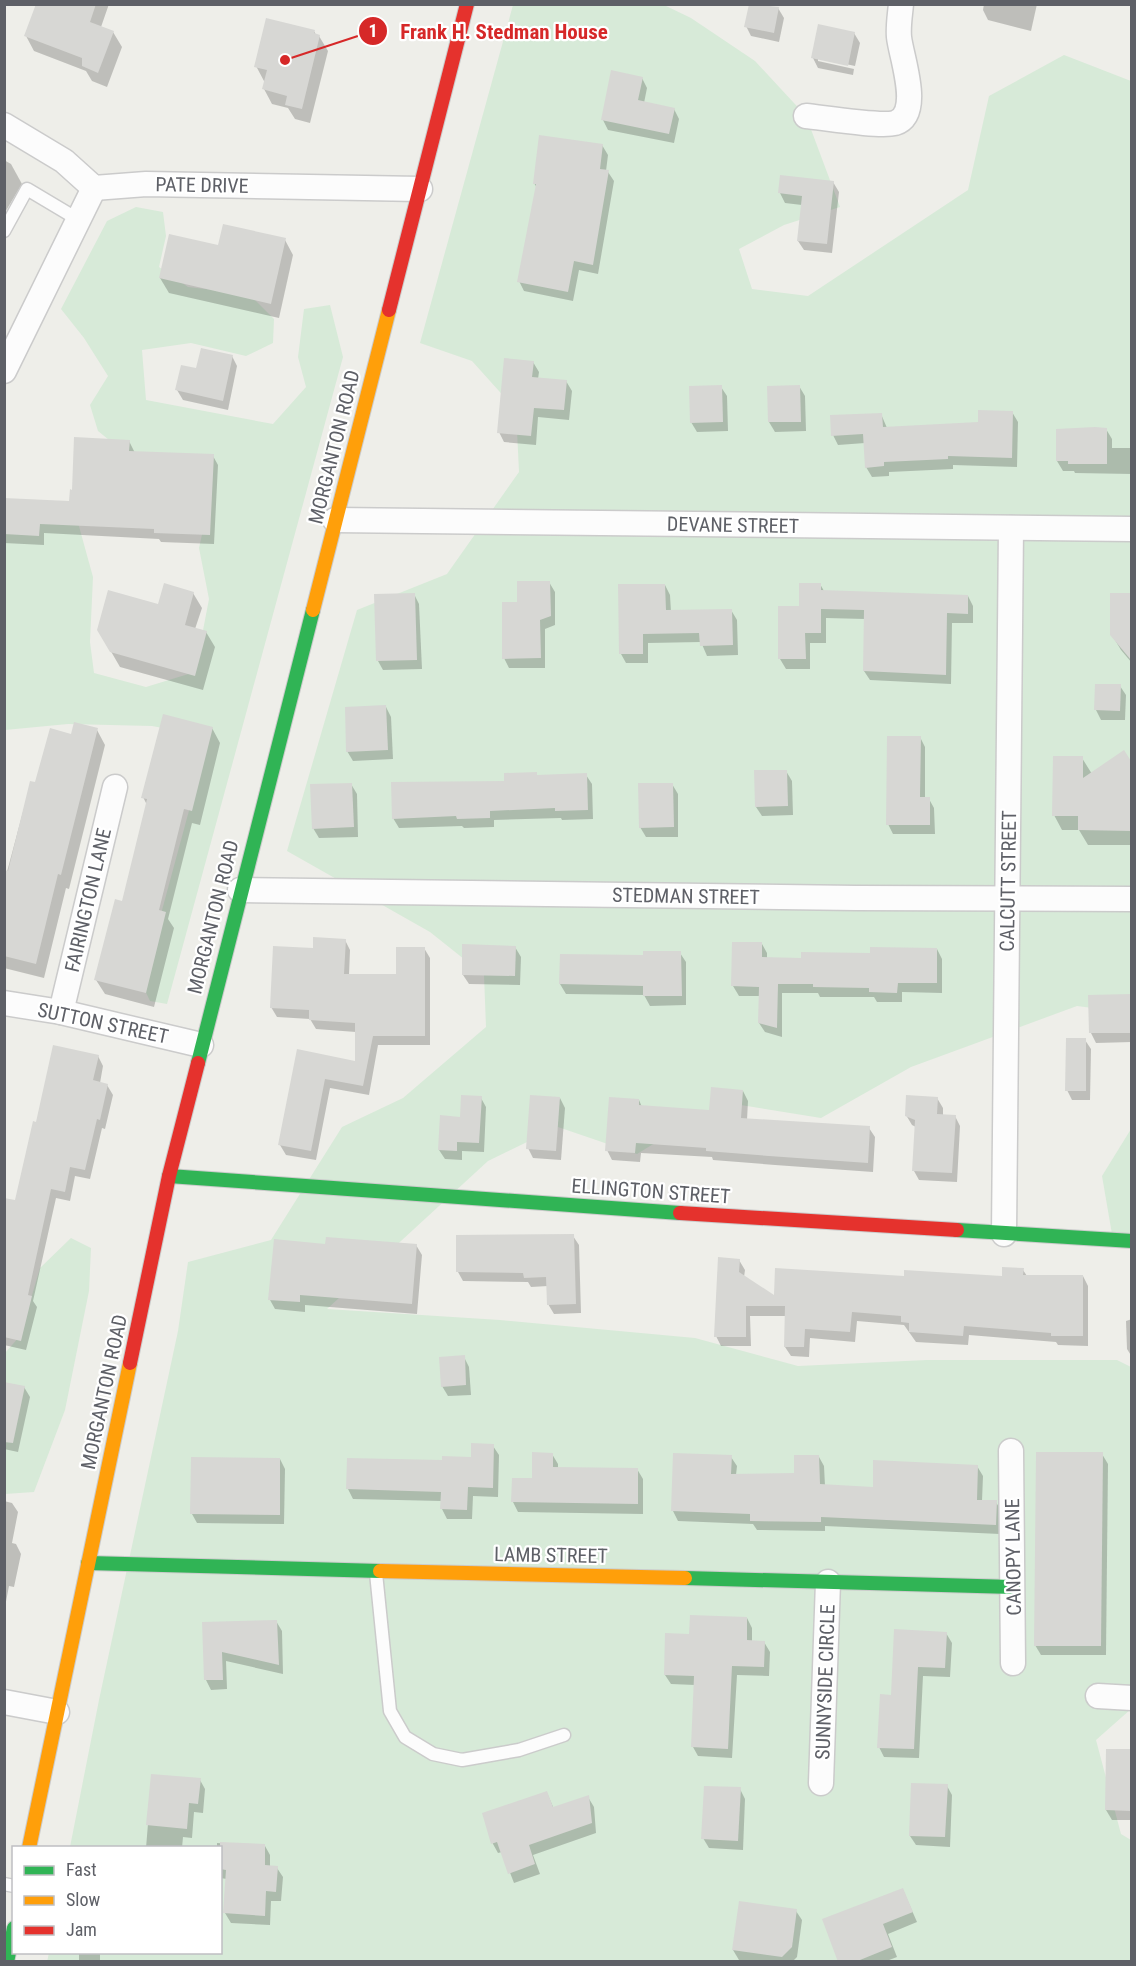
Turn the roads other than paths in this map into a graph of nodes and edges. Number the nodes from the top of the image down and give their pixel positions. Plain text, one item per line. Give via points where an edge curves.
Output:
1 (467, 4) edge
2 (901, 4) edge
3 (807, 116) dead end
4 (4, 125) edge
5 (94, 188) junction
6 (420, 189) junction
7 (79, 220) junction
8 (4, 231) edge
9 (4, 371) edge
10 (335, 520) junction
11 (1011, 528) junction
12 (1131, 529) edge
13 (114, 787) dead end
14 (240, 890) junction
15 (1008, 899) junction
16 (1131, 899) edge
17 (4, 1003) edge
18 (61, 1012) junction
19 (201, 1045) junction
20 (169, 1176) junction
21 (1004, 1234) junction
22 (1131, 1241) edge
23 (1011, 1451) dead end
24 (88, 1563) junction
25 (376, 1570) junction
26 (828, 1582) junction
27 (1013, 1587) junction
28 (1013, 1664) dead end
29 (1098, 1696) dead end
30 (1131, 1698) edge
31 (4, 1702) edge
32 (57, 1712) junction
33 (564, 1735) dead end
34 (821, 1783) dead end
35 (29, 1846) edge
36 (12, 1938) edge
37 (7, 1962) edge

1 - 6 main road, MORGANTON ROAD
2 - 3 street via 900,39 908,82 908,110 902,119 886,124
4 - 5 street via 64,161
5 - 6 street, PATE DRIVE via 146,184
5 - 7 street
6 - 10 main road, MORGANTON ROAD
7 - 8 lane via 27,189
7 - 9 street
10 - 11 street, DEVANE STREET
10 - 14 main road, MORGANTON ROAD
11 - 12 street, DEVANE STREET
11 - 15 street, CALCUTT STREET
13 - 18 street, FAIRINGTON LANE
14 - 15 street, STEDMAN STREET
14 - 19 main road, MORGANTON ROAD
15 - 16 street, STEDMAN STREET
15 - 21 street, CALCUTT STREET
17 - 18 street, SUTTON STREET
18 - 19 street, SUTTON STREET
19 - 20 main road, MORGANTON ROAD
20 - 21 main road, ELLINGTON STREET
20 - 24 main road, MORGANTON ROAD
21 - 22 main road, ELLINGTON STREET
23 - 27 street, CANOPY LANE
24 - 25 main road, LAMB STREET
24 - 32 main road, MORGANTON ROAD
25 - 26 main road, LAMB STREET
25 - 33 lane via 390,1711 405,1737 433,1754 462,1760 519,1750
26 - 27 main road, LAMB STREET
26 - 34 street, SUNNYSIDE CIRCLE
27 - 28 street, CANOPY LANE
29 - 30 street
31 - 32 street
32 - 35 main road, MORGANTON ROAD
36 - 37 main road

